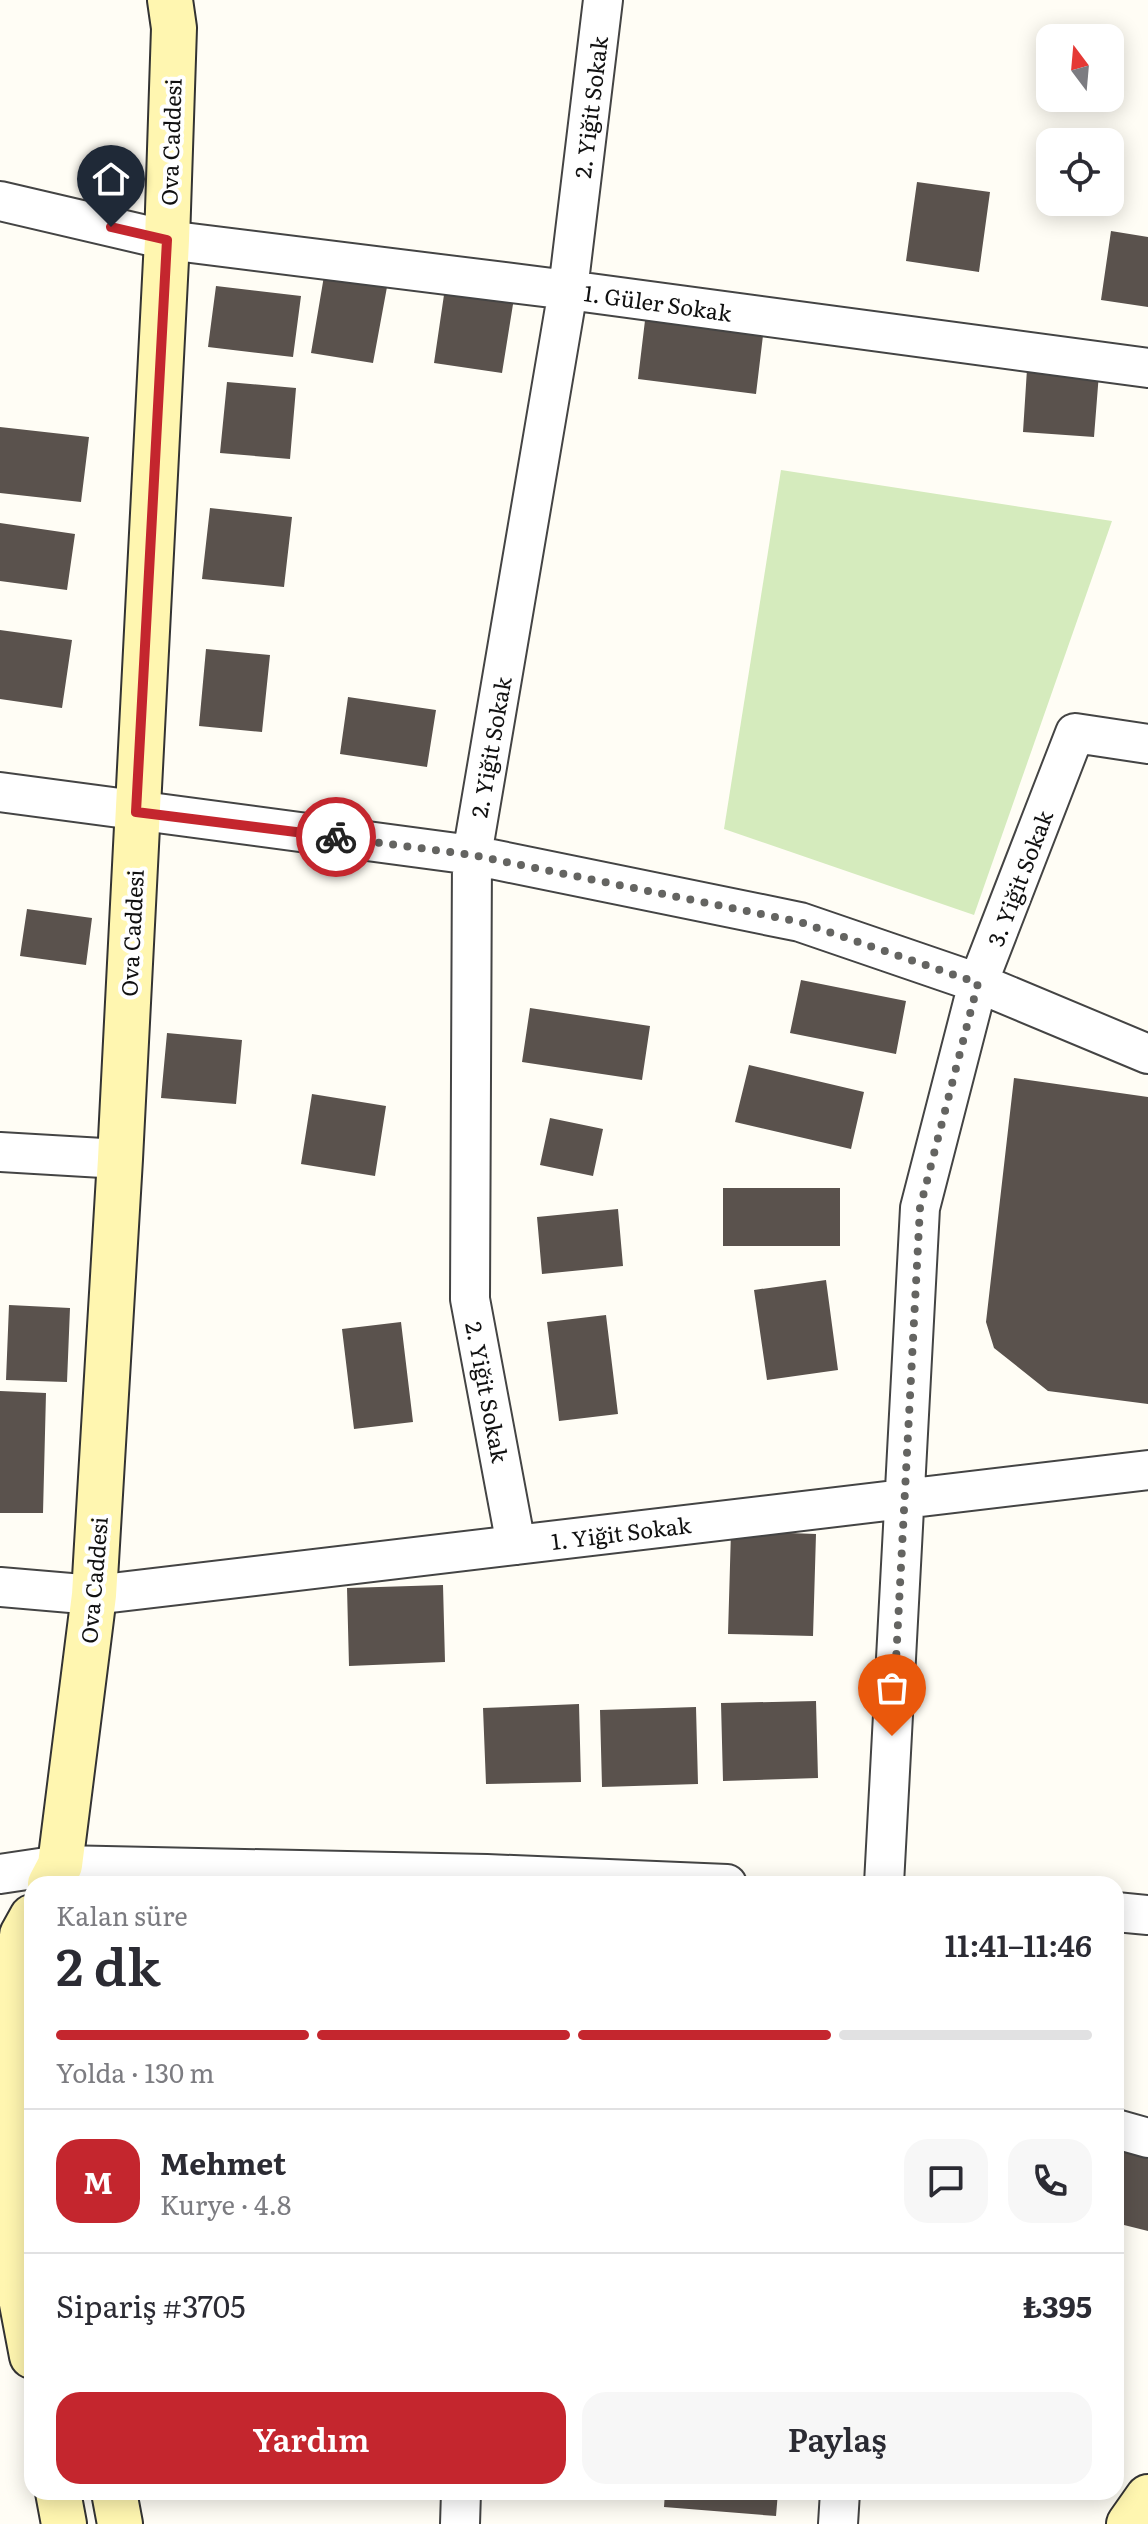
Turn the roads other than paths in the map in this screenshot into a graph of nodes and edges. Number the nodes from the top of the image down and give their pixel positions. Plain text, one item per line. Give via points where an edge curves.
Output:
1 (170, 0) edge
2 (603, 0) edge
3 (0, 201) edge
4 (167, 240) junction
5 (568, 290) junction
6 (1148, 368) edge
7 (1148, 744) edge
8 (0, 792) edge
9 (136, 812) junction
10 (472, 855) junction
11 (978, 983) junction
12 (1148, 1054) edge
13 (0, 1152) edge
14 (120, 1159) junction
15 (1148, 1470) edge
16 (905, 1499) junction
17 (516, 1545) junction
18 (0, 1587) edge
19 (94, 1595) junction
20 (0, 1874) edge
21 (30, 1876) edge
22 (59, 1876) edge
23 (884, 1876) edge
24 (24, 1931) edge
25 (10, 2053) edge
26 (1124, 2131) edge
27 (1148, 2138) edge
28 (24, 2314) edge
29 (1148, 2497) edge
30 (60, 2500) edge
31 (116, 2500) edge
32 (461, 2500) edge
33 (840, 2500) edge
34 (64, 2524) edge
35 (120, 2524) edge
36 (460, 2524) edge
37 (838, 2524) edge
38 (1129, 2524) edge

1 - 4 street, Ova Caddesi via 174,28
2 - 5 street, 2. Yiğit Sokak
3 - 4 street, 1. Güler Sokak
4 - 5 street, 1. Güler Sokak
4 - 9 street, Ova Caddesi
5 - 6 street, 1. Güler Sokak
5 - 10 street, 2. Yiğit Sokak
7 - 11 street, 3. Yiğit Sokak via 1075,733
8 - 9 street
9 - 10 street
9 - 14 street, Ova Caddesi
10 - 11 street via 800,922
10 - 17 street, 2. Yiğit Sokak via 470,1299
11 - 12 street
11 - 16 street, 3. Yiğit Sokak via 920,1208
13 - 14 street
14 - 19 street, Ova Caddesi
15 - 16 street, 1. Yiğit Sokak
16 - 17 street, 1. Yiğit Sokak
16 - 23 street, 3. Yiğit Sokak
17 - 19 street, 1. Yiğit Sokak
18 - 19 street, 1. Yiğit Sokak
19 - 22 street, Ova Caddesi
20 - 21 street
24 - 25 street
25 - 28 street via 16,2272
26 - 27 street
29 - 38 street
30 - 34 street
31 - 35 street
32 - 36 street
33 - 37 street

